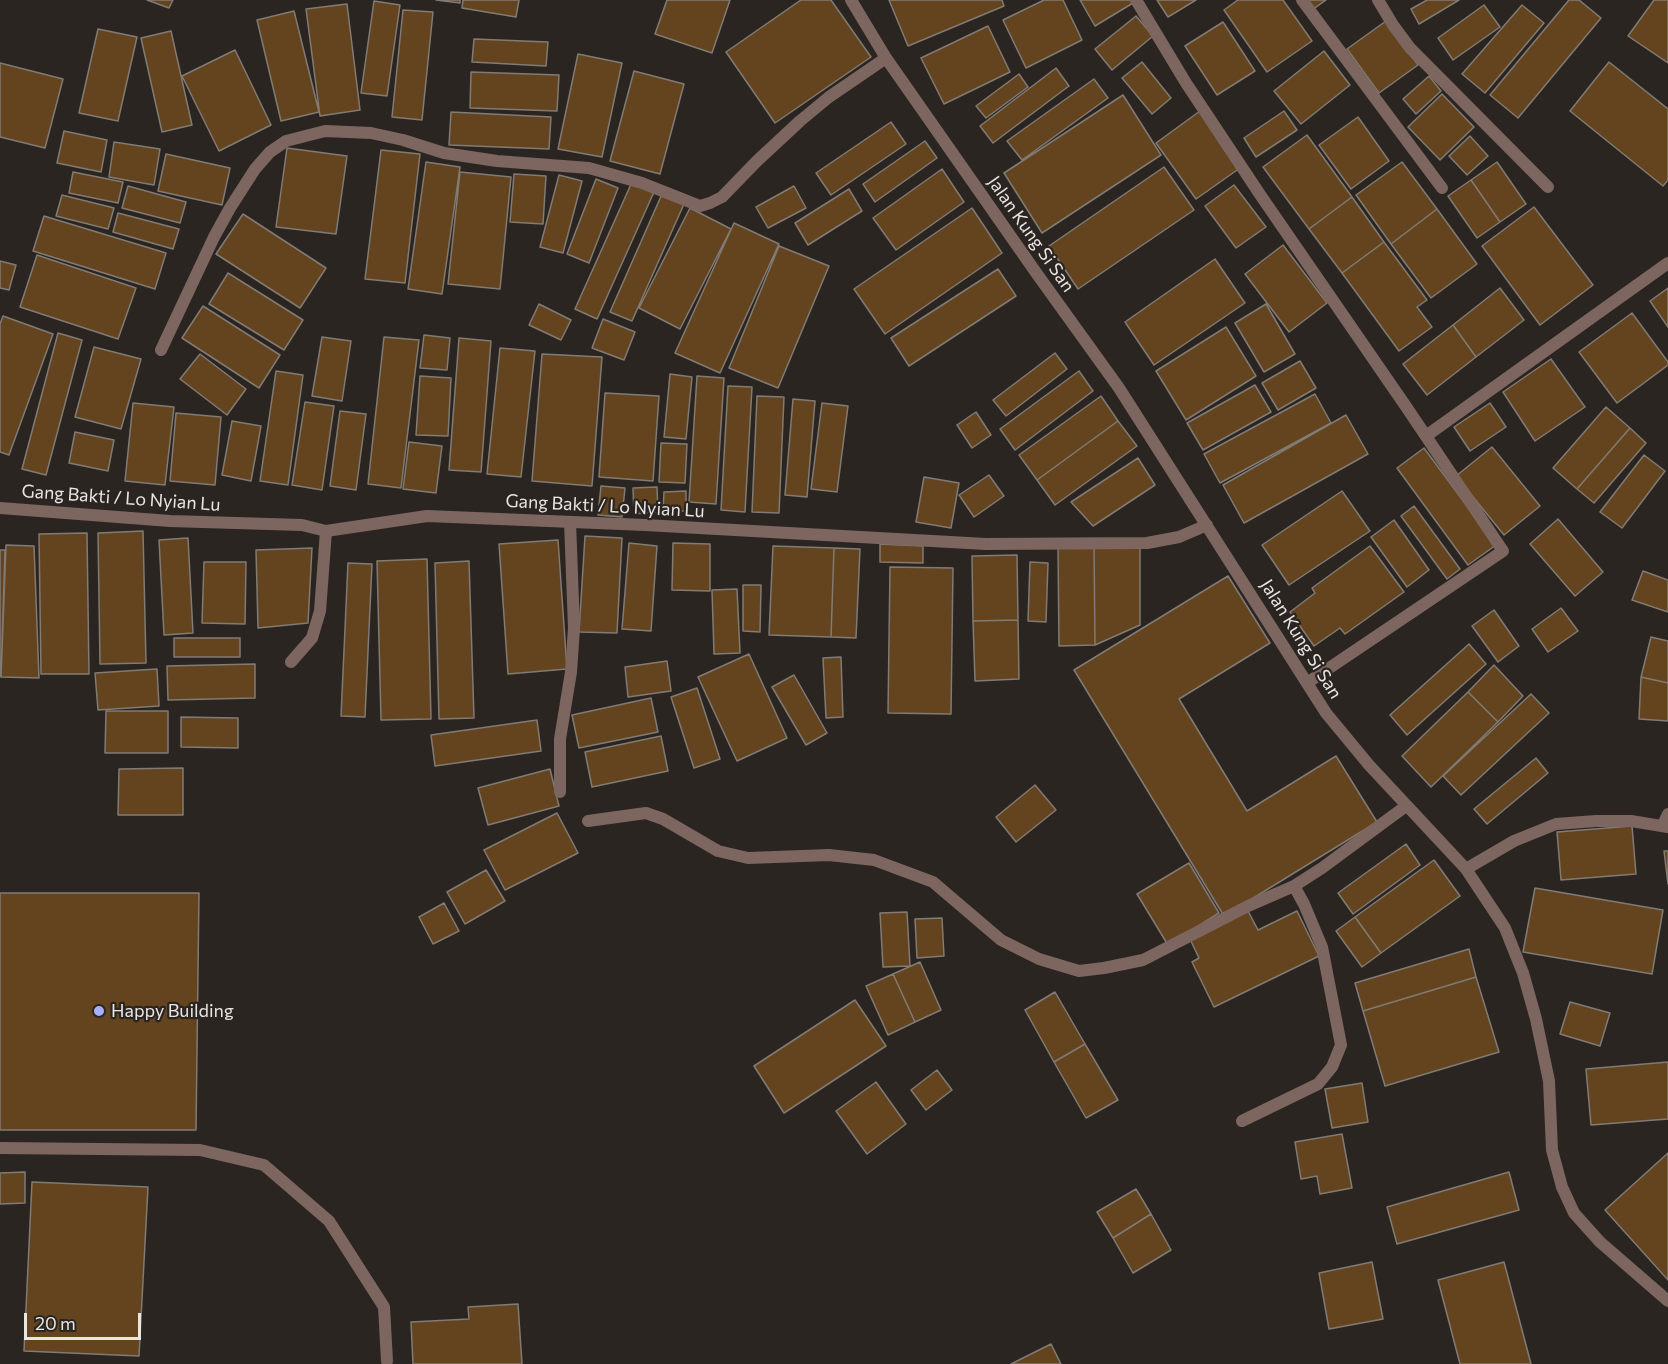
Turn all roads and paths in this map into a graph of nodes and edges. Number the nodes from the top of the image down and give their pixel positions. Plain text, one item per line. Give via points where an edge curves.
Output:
1 (851, 0) edge
2 (1136, 0) edge
3 (1302, 0) edge
4 (1378, 0) edge
5 (886, 58) junction
6 (1548, 187) dead end
7 (1442, 188) dead end
8 (1668, 263) edge
9 (161, 350) dead end
10 (1426, 436) junction
11 (0, 508) edge
12 (570, 522) junction
13 (1207, 525) junction
14 (326, 531) junction
15 (291, 662) dead end
16 (1307, 683) junction
17 (560, 792) dead end
18 (1406, 806) junction
19 (588, 821) dead end
20 (1666, 822) edge
21 (1466, 869) junction
22 (1294, 886) junction
23 (1242, 1121) dead end
24 (0, 1148) edge
25 (1668, 1301) edge
26 (387, 1361) dead end

1 - 5 street, Jalan Kung Si San
2 - 10 street via 1261,196
3 - 7 street
4 - 6 street via 1410,48
5 - 9 street via 800,121 722,197 700,206 589,168 444,153 371,133 325,131 286,141 255,169 230,208
5 - 13 street, Jalan Kung Si San via 1119,388
8 - 10 street
10 - 16 street via 1503,551
11 - 14 street, Gang Bakti / Lo Nyian Lu via 170,521 302,525
12 - 13 street, Gang Bakti / Lo Nyian Lu via 1008,544 1147,543 1179,537
12 - 14 street, Gang Bakti / Lo Nyian Lu via 427,516
12 - 17 street via 574,628 560,739
13 - 16 street, Jalan Kung Si San
14 - 15 street via 320,611 312,638
16 - 18 street, Jalan Kung Si San via 1326,713
18 - 21 street, Jalan Kung Si San
18 - 22 street
19 - 22 street via 646,813 718,851 748,858 829,855 874,860 933,882 1001,940 1040,959 1079,970 1143,960
20 - 21 street via 1556,824
21 - 25 street, Jalan Kung Si San via 1505,928 1523,973 1549,1080 1552,1149 1574,1214
22 - 23 street via 1322,947 1341,1044 1332,1067 1318,1084
24 - 26 street via 200,1150 264,1165 329,1221 384,1307

